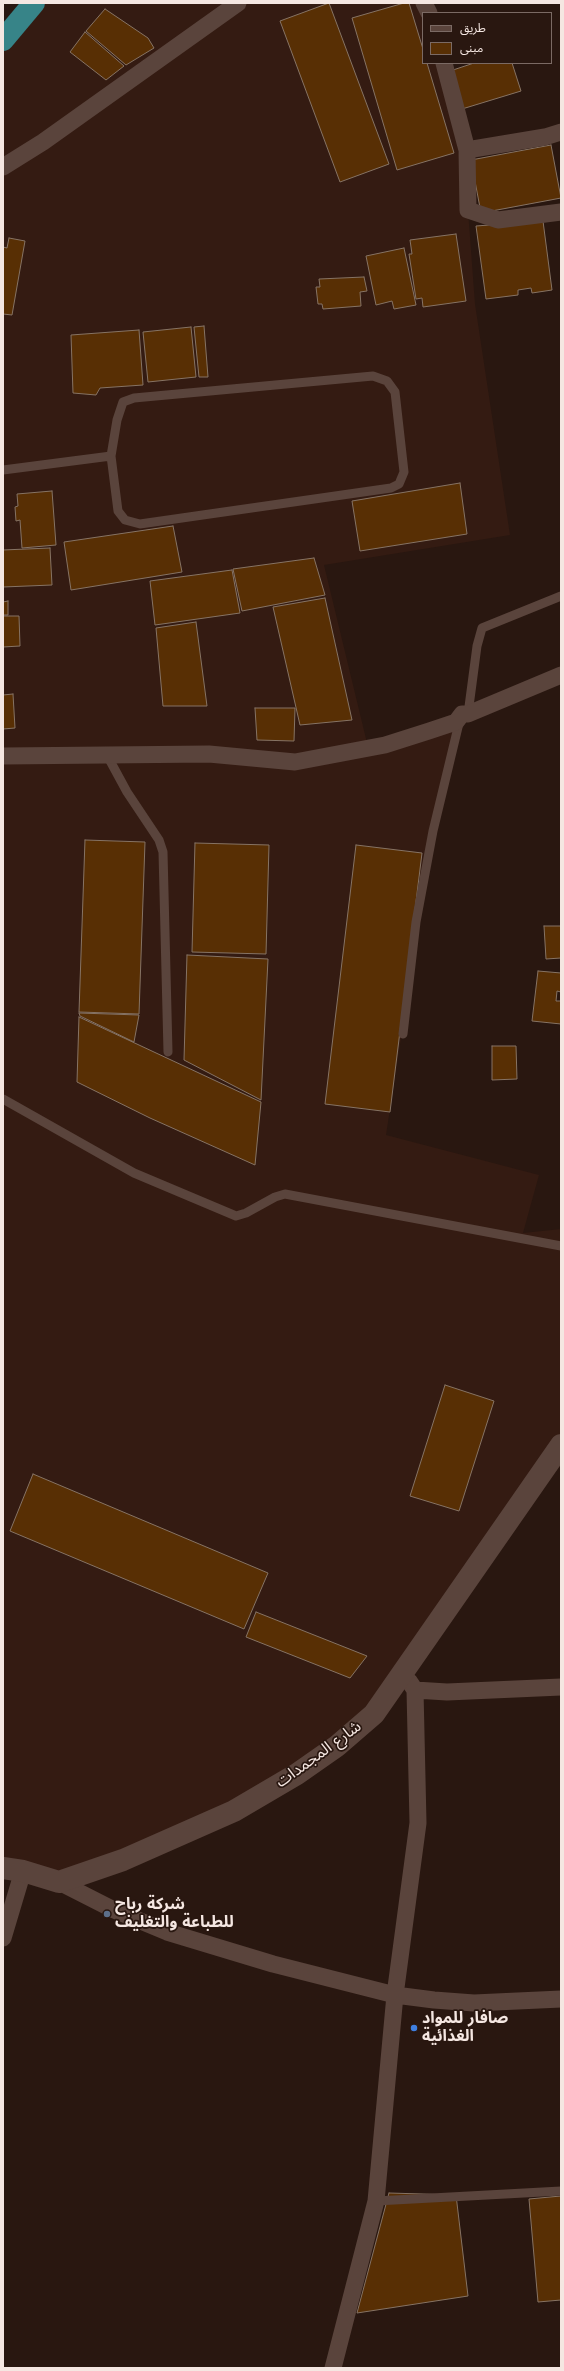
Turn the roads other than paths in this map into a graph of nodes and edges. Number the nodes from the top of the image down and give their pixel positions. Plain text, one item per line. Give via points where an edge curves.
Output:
1 (34, 3) edge
2 (238, 3) edge
3 (424, 3) edge
4 (428, 12) edge
5 (3, 40) edge
6 (444, 64) edge
7 (561, 132) edge
8 (467, 150) junction
9 (3, 167) edge
10 (561, 212) edge
11 (111, 456) junction
12 (3, 470) edge
13 (561, 596) edge
14 (561, 675) edge
15 (465, 714) junction
16 (3, 756) edge
17 (108, 757) junction
18 (403, 1034) dead end
19 (168, 1052) dead end
20 (3, 1099) edge
21 (561, 1246) edge
22 (561, 1445) edge
23 (403, 1673) junction
24 (561, 1687) edge
25 (415, 1690) junction
26 (13, 1869) edge
27 (59, 1882) junction
28 (3, 1938) edge
29 (395, 1995) junction
30 (561, 1999) edge
31 (561, 2191) edge
32 (376, 2201) junction
33 (333, 2368) edge

1 - 5 highway
2 - 9 street via 43,142
3 - 4 street
6 - 8 street
7 - 8 street
8 - 10 street via 468,210 498,220
11 - 11 lane via 118,511 125,520 140,524 391,488 399,484 404,472 395,392 387,381 373,376 134,398 123,402
11 - 12 lane
13 - 15 lane via 482,628
14 - 15 street
15 - 17 street via 456,722 385,745 295,762 209,754
15 - 18 lane via 433,830 416,922
16 - 17 street
17 - 19 lane via 127,792 159,840 163,852
20 - 21 lane via 134,1173 236,1216 285,1194
22 - 23 main road, شارع المجمدات
23 - 25 street
23 - 27 main road, شارع المجمدات via 374,1714 337,1746 297,1774 234,1811 171,1840
24 - 25 street via 465,1692
25 - 29 street via 418,1823
26 - 27 main road
26 - 28 street
27 - 29 street via 114,1910 167,1932 273,1964
29 - 30 street via 474,2003
29 - 32 street
31 - 32 lane
32 - 33 street

